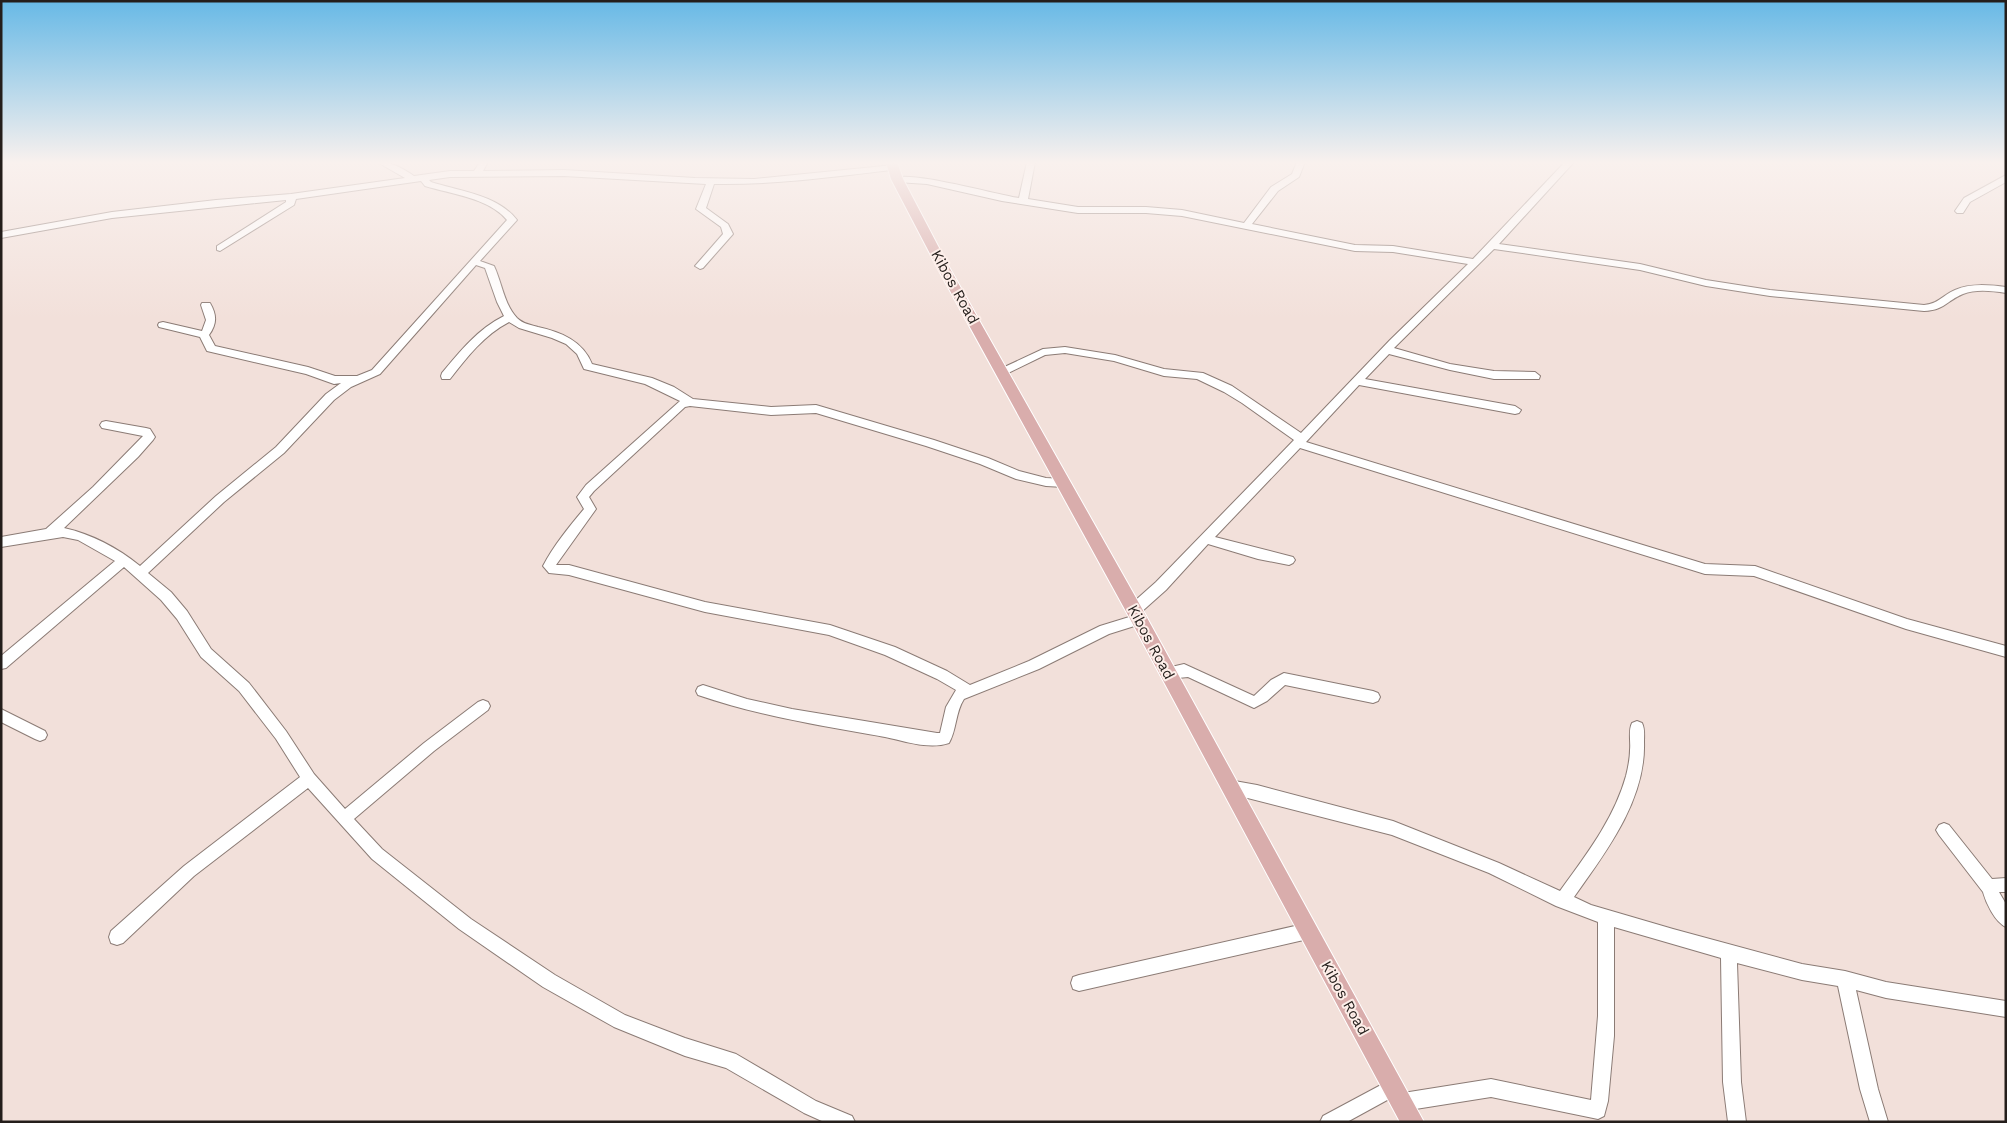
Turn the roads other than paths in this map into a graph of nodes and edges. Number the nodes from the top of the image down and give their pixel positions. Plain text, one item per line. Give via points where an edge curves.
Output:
1 (117, 214) edge
2 (273, 214) edge
3 (506, 214) edge
4 (709, 214) edge
5 (917, 214) edge
6 (1186, 214) edge
7 (1255, 214) edge
8 (1521, 214) edge
9 (1246, 226) junction
10 (1, 235) edge
11 (1492, 246) junction
12 (220, 248) dead end
13 (474, 262) junction
14 (1475, 262) junction
15 (700, 266) dead end
16 (2006, 290) edge
17 (206, 304) dead end
18 (511, 317) junction
19 (163, 325) dead end
20 (204, 335) junction
21 (1388, 350) junction
22 (1002, 372) junction
23 (446, 376) dead end
24 (1535, 376) dead end
25 (363, 377) junction
26 (1357, 381) junction
27 (690, 402) junction
28 (1514, 410) dead end
29 (106, 425) dead end
30 (1299, 441) junction
31 (1064, 483) junction
32 (49, 534) junction
33 (1206, 539) junction
34 (1, 542) edge
35 (124, 560) junction
36 (1289, 560) dead end
37 (140, 572) junction
38 (1137, 614) junction
39 (2006, 652) edge
40 (1, 664) edge
41 (1168, 673) junction
42 (967, 690) junction
43 (703, 691) dead end
44 (1373, 698) dead end
45 (483, 706) dead end
46 (1, 715) edge
47 (1637, 728) dead end
48 (40, 735) dead end
49 (309, 779) junction
50 (1229, 787) junction
51 (344, 819) junction
52 (1944, 830) dead end
53 (2006, 885) edge
54 (1990, 888) junction
55 (1562, 901) junction
56 (1606, 917) junction
57 (2006, 919) edge
58 (1308, 931) junction
59 (117, 937) dead end
60 (1729, 952) junction
61 (1845, 979) junction
62 (1079, 983) dead end
63 (2006, 1009) edge
64 (1394, 1087) junction
65 (1402, 1102) junction
66 (846, 1122) edge
67 (1329, 1122) edge
68 (1413, 1122) edge
69 (1737, 1122) edge
70 (1879, 1122) edge

1 - 10 street
2 - 12 street
3 - 13 street via 512,220
4 - 15 street via 729,231
5 - 22 main road, Kibos Road
6 - 9 street
7 - 9 street
8 - 11 street
9 - 14 street via 1355,248 1393,248
11 - 14 street
11 - 16 street via 1640,267 1706,283 1914,307 1938,307 1954,295 1973,289
13 - 18 street via 489,266 498,296
13 - 25 street via 386,362 376,372
14 - 21 street
17 - 20 street via 211,326
18 - 23 street via 472,344
18 - 27 street via 525,327 574,343 588,366 663,385
19 - 20 street
20 - 25 street via 211,349 334,380
21 - 24 street via 1494,375
21 - 26 street
22 - 30 street via 1043,352 1065,350 1115,358 1164,372 1199,376 1246,400 1286,427
22 - 31 main road, Kibos Road
25 - 37 street via 330,396 280,450
26 - 28 street
26 - 30 street
27 - 31 street via 771,411 816,409 930,442 1016,475
27 - 42 street via 682,404 590,488 583,497 590,509 559,548 549,568 569,570 705,607 830,630 890,651 942,674
29 - 32 street via 146,432 149,437
30 - 33 street
30 - 39 street via 1706,569 1755,571 1906,624
31 - 38 main road, Kibos Road
32 - 34 street
32 - 35 street via 63,532 82,536
33 - 36 street
33 - 38 street
35 - 37 street
35 - 40 street
37 - 49 street via 182,615 206,653 244,687 281,735
38 - 41 main road, Kibos Road
38 - 42 street via 1034,665
41 - 44 street via 1191,672 1254,702 1266,696 1284,679
41 - 50 main road, Kibos Road
42 - 43 street via 954,702 947,735 938,739 829,722
45 - 51 street
46 - 48 street
47 - 55 street via 1639,747 1633,778 1613,827
49 - 51 street
49 - 59 street via 189,871
50 - 55 street via 1393,828 1494,868
50 - 58 main road, Kibos Road
51 - 66 street via 377,854 451,913 549,981 620,1021 685,1047 730,1060 810,1107
52 - 54 street
53 - 54 street via 1995,884
54 - 57 street
55 - 56 street
56 - 60 street
56 - 65 street via 1606,1042 1598,1110 1491,1088
58 - 62 street via 1235,946 1145,971
58 - 64 main road, Kibos Road
60 - 61 street via 1802,972
60 - 69 street via 1732,1082
61 - 63 street via 1886,990
61 - 70 street
64 - 65 main road, Kibos Road
64 - 67 street
65 - 68 main road, Kibos Road

